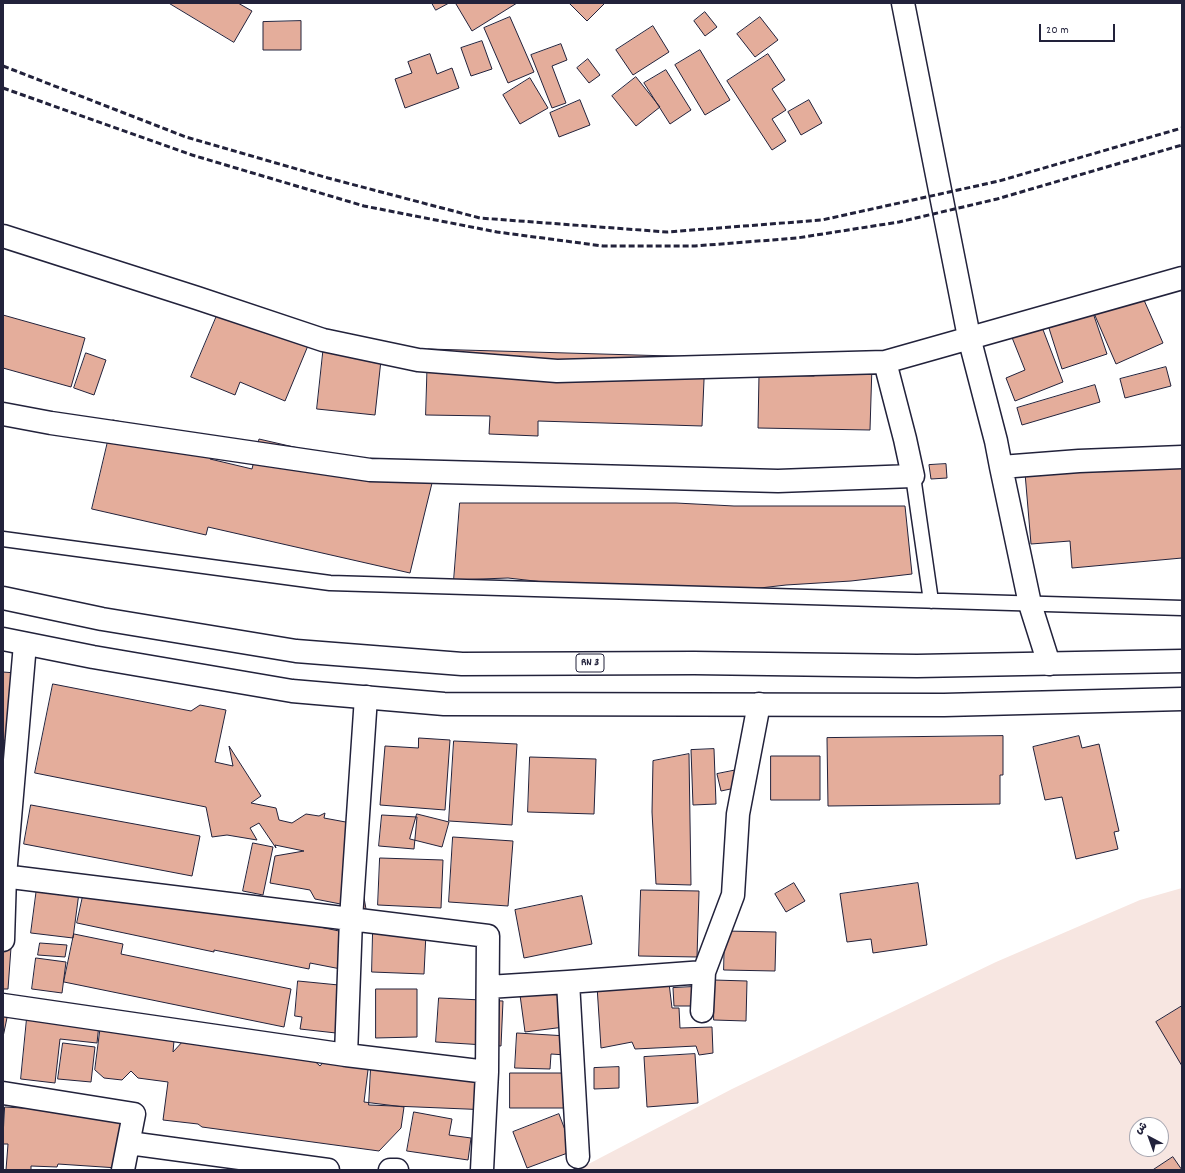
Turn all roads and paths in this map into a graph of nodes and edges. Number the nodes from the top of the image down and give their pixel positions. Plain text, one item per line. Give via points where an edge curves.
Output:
1 (903, 3) edge
2 (3, 236) edge
3 (1182, 278) edge
4 (969, 337) junction
5 (885, 362) junction
6 (3, 414) edge
7 (1182, 457) edge
8 (1001, 467) junction
9 (913, 476) junction
10 (3, 539) edge
11 (3, 598) edge
12 (931, 601) junction
13 (1030, 604) junction
14 (1182, 608) edge
15 (3, 639) edge
16 (25, 644) junction
17 (1182, 661) edge
18 (1049, 664) junction
19 (366, 697) junction
20 (1182, 699) edge
21 (759, 704) junction
22 (4, 876) edge
23 (350, 919) junction
24 (3, 940) edge
25 (704, 972) junction
26 (568, 982) junction
27 (488, 987) junction
28 (3, 1005) edge
29 (702, 1011) dead end
30 (346, 1055) junction
31 (487, 1072) junction
32 (3, 1093) edge
33 (129, 1143) junction
34 (578, 1157) dead end
35 (123, 1170) edge
36 (328, 1170) edge
37 (390, 1170) edge
38 (397, 1170) edge
39 (482, 1170) edge

1 - 4 main road
2 - 5 main road via 323,340 418,360 557,371
3 - 4 main road
4 - 5 main road
4 - 8 main road
5 - 9 main road
6 - 9 main road via 370,470 778,481
7 - 8 main road
8 - 13 main road
9 - 12 lane
10 - 12 lane via 330,583
11 - 18 main road, RN 3 via 102,618 296,651 462,664
12 - 13 lane
13 - 14 lane
13 - 18 main road
15 - 16 main road
16 - 19 main road via 292,691
16 - 22 main road
17 - 18 main road, RN 3
19 - 21 main road via 444,704
19 - 23 main road
20 - 21 main road via 944,705
21 - 25 main road via 738,814 733,895
22 - 23 main road
22 - 24 main road
23 - 27 main road via 488,936
23 - 30 main road
25 - 26 main road
25 - 29 main road
26 - 27 main road
26 - 34 main road
27 - 31 main road
28 - 30 main road
30 - 31 main road
31 - 39 main road
32 - 33 main road via 134,1114
33 - 35 main road
33 - 36 main road
37 - 38 main road

